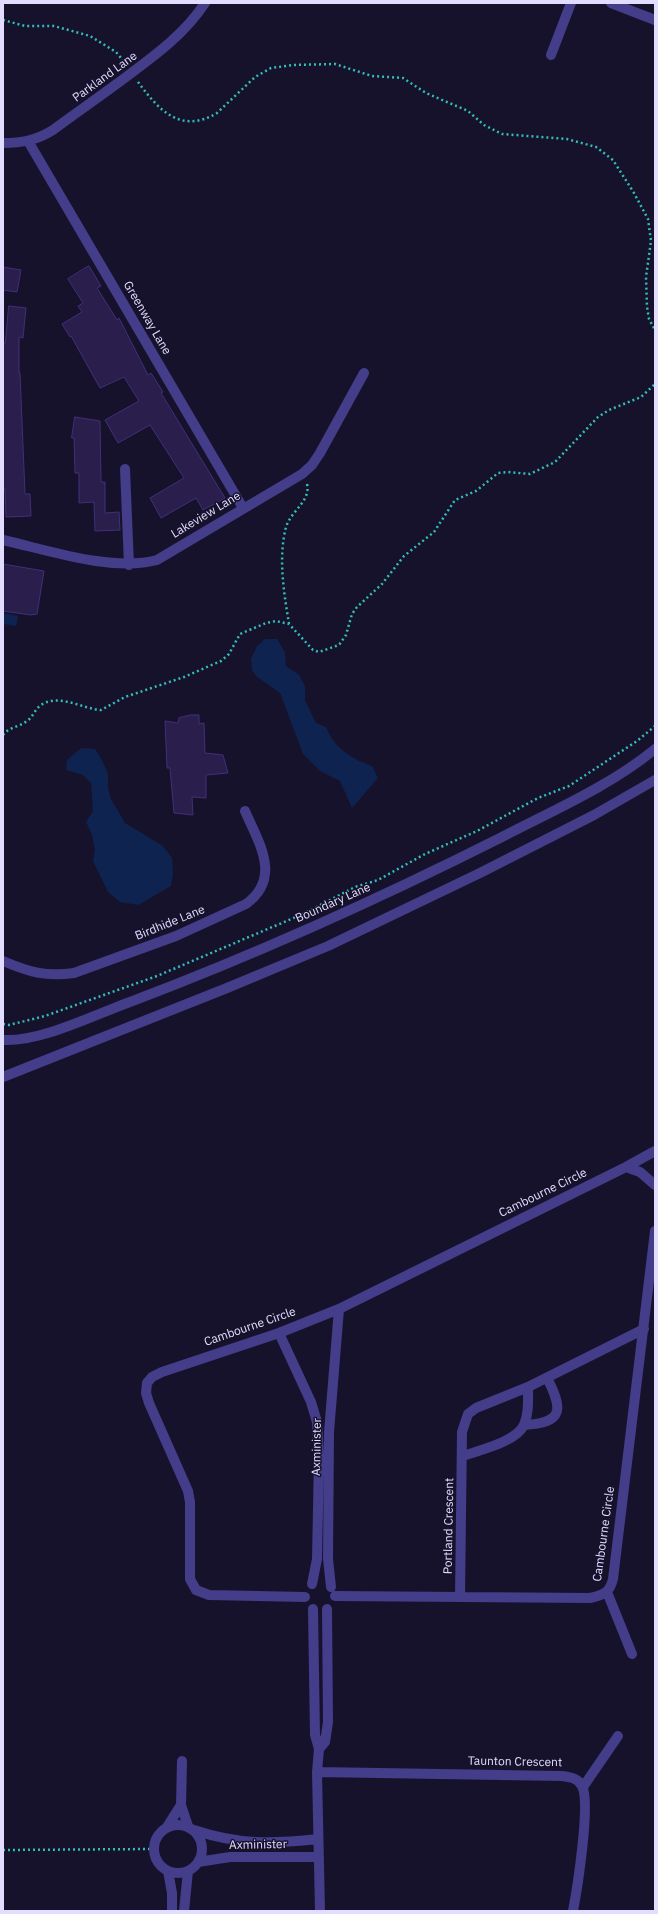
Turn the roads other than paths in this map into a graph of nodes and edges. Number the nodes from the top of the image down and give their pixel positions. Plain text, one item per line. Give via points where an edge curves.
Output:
1 (205, 3) edge
2 (571, 3) edge
3 (611, 3) edge
4 (655, 20) edge
5 (552, 55) dead end
6 (28, 141) junction
7 (3, 143) edge
8 (364, 373) dead end
9 (125, 469) dead end
10 (243, 508) junction
11 (3, 540) edge
12 (129, 565) junction
13 (655, 749) edge
14 (655, 780) edge
15 (245, 811) dead end
16 (3, 961) edge
17 (3, 1040) edge
18 (3, 1077) edge
19 (655, 1151) edge
20 (626, 1167) junction
21 (655, 1185) edge
22 (655, 1231) edge
23 (339, 1309) junction
24 (644, 1329) junction
25 (279, 1333) junction
26 (547, 1378) junction
27 (528, 1387) junction
28 (524, 1424) junction
29 (463, 1456) junction
30 (312, 1584) junction
31 (333, 1591) junction
32 (607, 1592) junction
33 (305, 1597) junction
34 (460, 1597) junction
35 (313, 1609) junction
36 (328, 1609) junction
37 (632, 1654) dead end
38 (618, 1736) dead end
39 (319, 1749) junction
40 (182, 1761) dead end
41 (317, 1772) junction
42 (583, 1787) junction
43 (181, 1805) junction
44 (167, 1827) junction
45 (191, 1828) junction
46 (318, 1839) junction
47 (318, 1857) junction
48 (198, 1862) junction
49 (168, 1871) junction
50 (188, 1871) junction
51 (172, 1911) edge
52 (184, 1911) edge
53 (320, 1911) edge
54 (573, 1911) edge

1 - 6 street, Parkland Lane via 176,38 132,73 44,136
2 - 5 street
3 - 4 street
6 - 7 street, Parkland Lane
6 - 10 street, Greenway Lane
8 - 10 street, Lakeview Lane via 312,465 302,474
9 - 12 street
10 - 12 street, Lakeview Lane via 157,560
11 - 12 street, Lakeview Lane
13 - 17 street, Boundary Lane via 628,769 565,805 353,909 186,980 64,1027 18,1041
14 - 18 street via 594,815 328,946
15 - 16 street, Birdhide Lane via 265,859 266,870 260,890 246,904 169,938 74,973 56,976 40,974
19 - 20 street, Cambourne Circle
20 - 21 street via 640,1172
20 - 23 street, Cambourne Circle
22 - 24 street, Cambourne Circle
23 - 25 street, Cambourne Circle
23 - 31 street, Axminister via 329,1432 328,1559
24 - 26 street, Portland Crescent
24 - 32 street, Cambourne Circle via 613,1579
25 - 30 street, Axminister via 311,1402 317,1422 317,1560
25 - 33 street, Cambourne Circle via 162,1372 147,1383 146,1393 188,1491 191,1515 190,1579 196,1590 209,1595
26 - 27 street, Portland Crescent
26 - 28 street via 556,1396 557,1413 545,1422
27 - 28 street via 527,1415
27 - 29 street, Portland Crescent via 476,1408 468,1414 462,1432
28 - 29 street via 521,1430 500,1443
29 - 34 street, Portland Crescent
30 - 31 street via 322,1582
30 - 33 street via 308,1587
31 - 34 street, Cambourne Circle
31 - 36 street via 334,1601
32 - 34 street, Cambourne Circle via 590,1598
32 - 37 street
33 - 35 street
35 - 36 street
35 - 39 street via 315,1735
36 - 39 street via 328,1722 325,1742
38 - 42 street
39 - 41 street
40 - 43 street
41 - 42 street, Taunton Crescent via 562,1776 577,1780
41 - 46 street
42 - 54 street via 585,1814
43 - 44 street
43 - 45 street
44 - 45 street via 174,1825
44 - 49 street via 157,1836 153,1849 157,1862
45 - 46 street via 239,1842
45 - 48 street via 201,1842
46 - 47 street
47 - 48 street, Axminister via 230,1857
47 - 53 street
48 - 50 street
49 - 50 street
49 - 51 street
50 - 52 street

